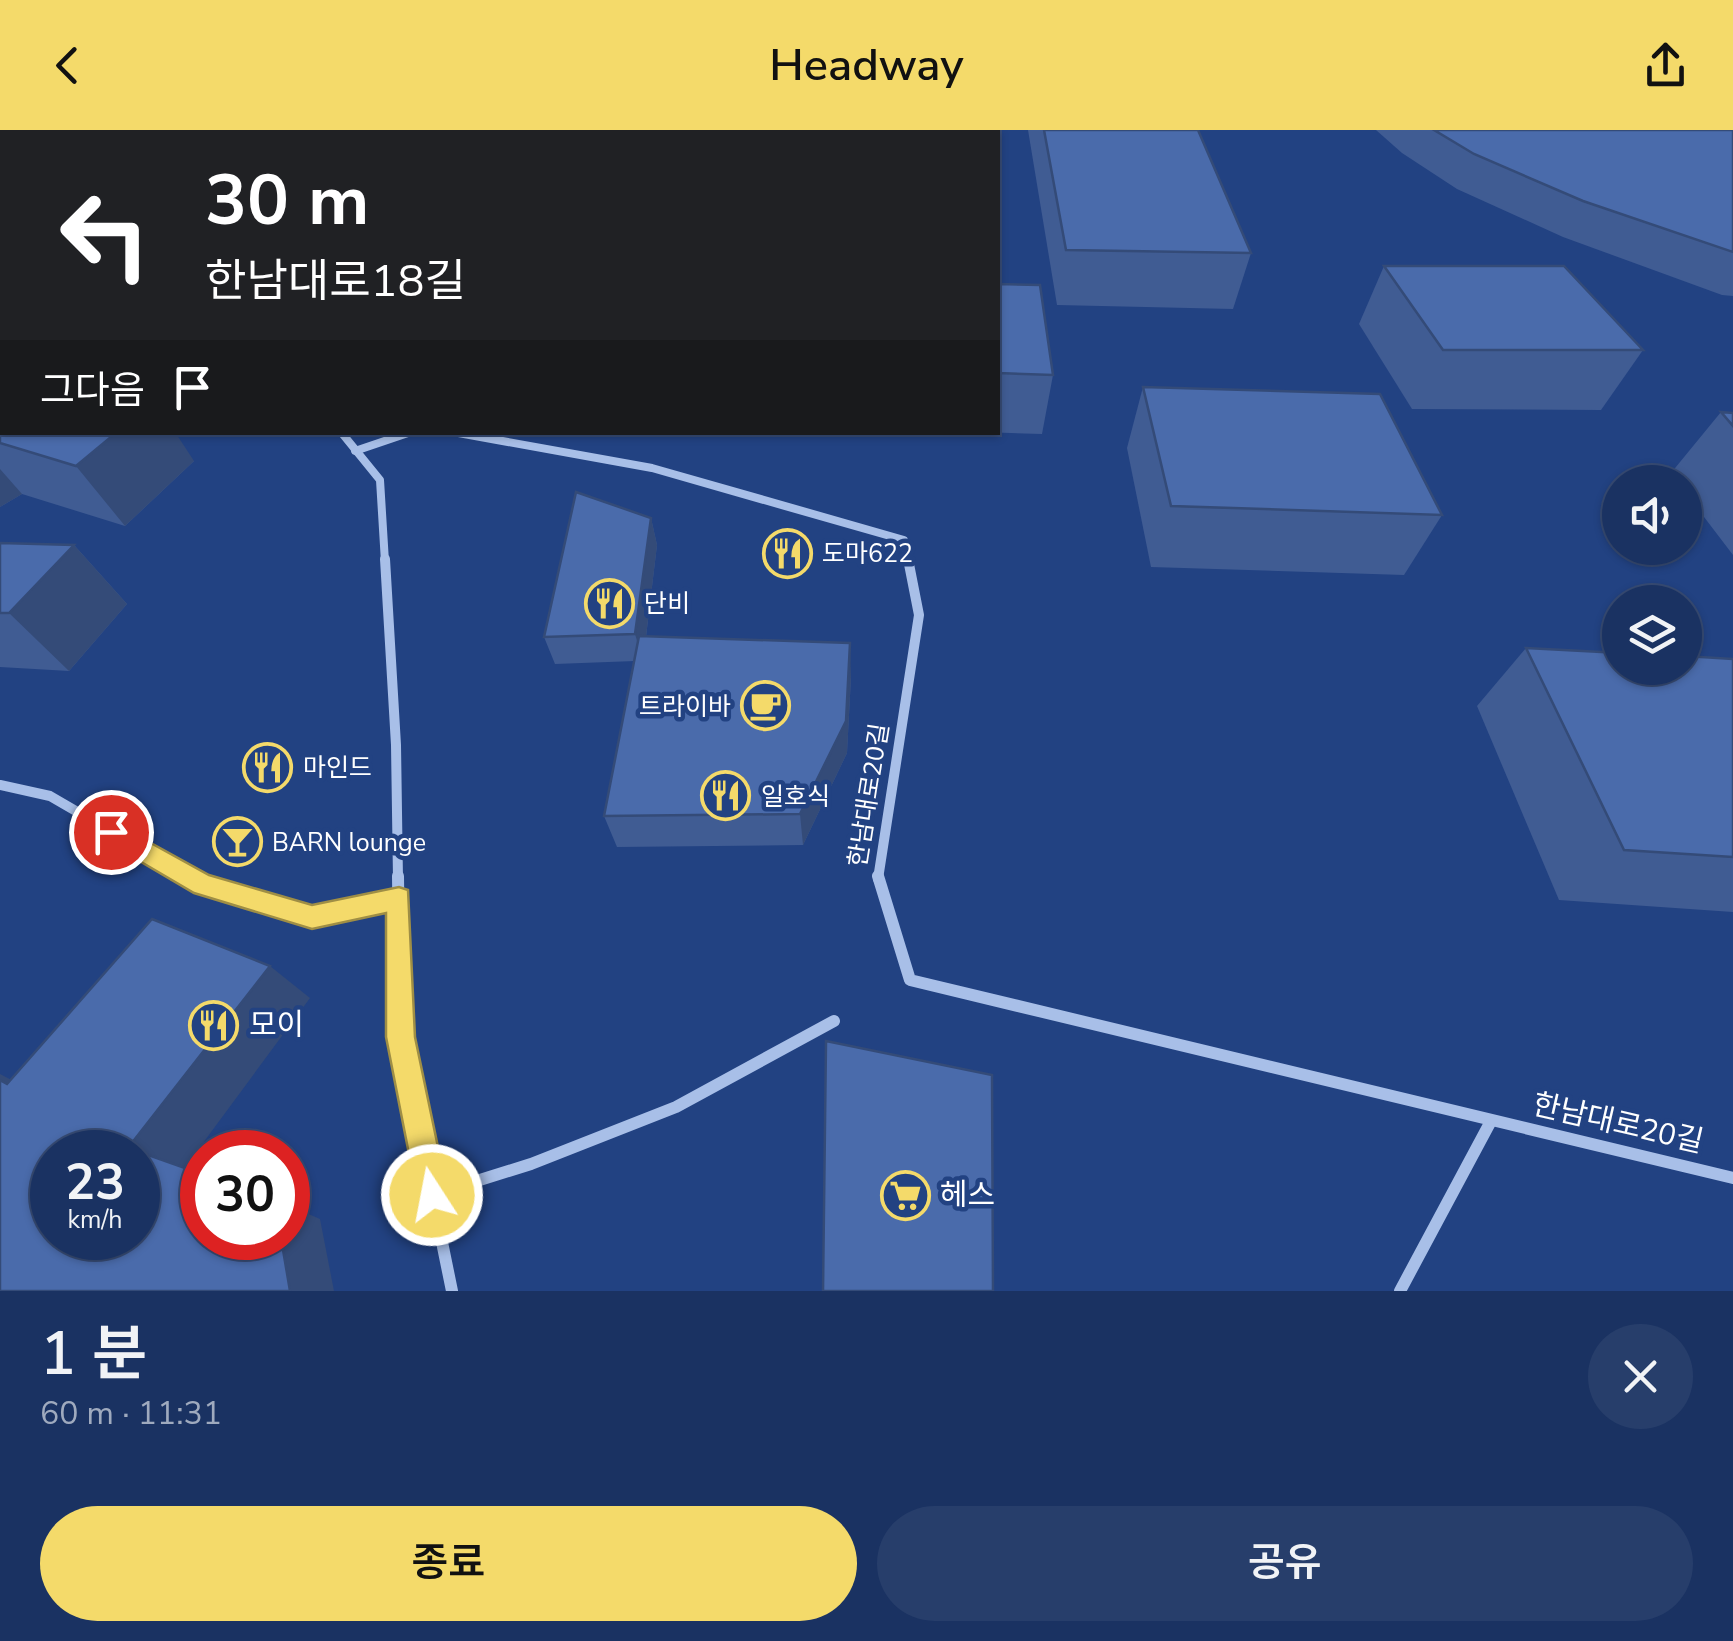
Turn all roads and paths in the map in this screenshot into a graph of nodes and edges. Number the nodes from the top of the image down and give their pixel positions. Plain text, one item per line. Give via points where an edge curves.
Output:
1 (342, 435) edge
2 (401, 435) edge
3 (470, 435) edge
4 (355, 450) junction
5 (0, 785) edge
6 (399, 898) junction
7 (834, 1022) dead end
8 (1491, 1120) junction
9 (1733, 1178) edge
10 (432, 1195) junction
11 (452, 1291) edge
12 (1400, 1291) edge

1 - 4 street
2 - 4 street
3 - 8 street, 한남대로20길 via 652,468 904,540 918,614 877,882 910,980
4 - 6 street via 380,480
5 - 6 street via 50,796 203,884 312,917
6 - 10 street via 400,1037
7 - 10 street via 676,1107
8 - 9 street, 한남대로20길
8 - 12 street
10 - 11 street

